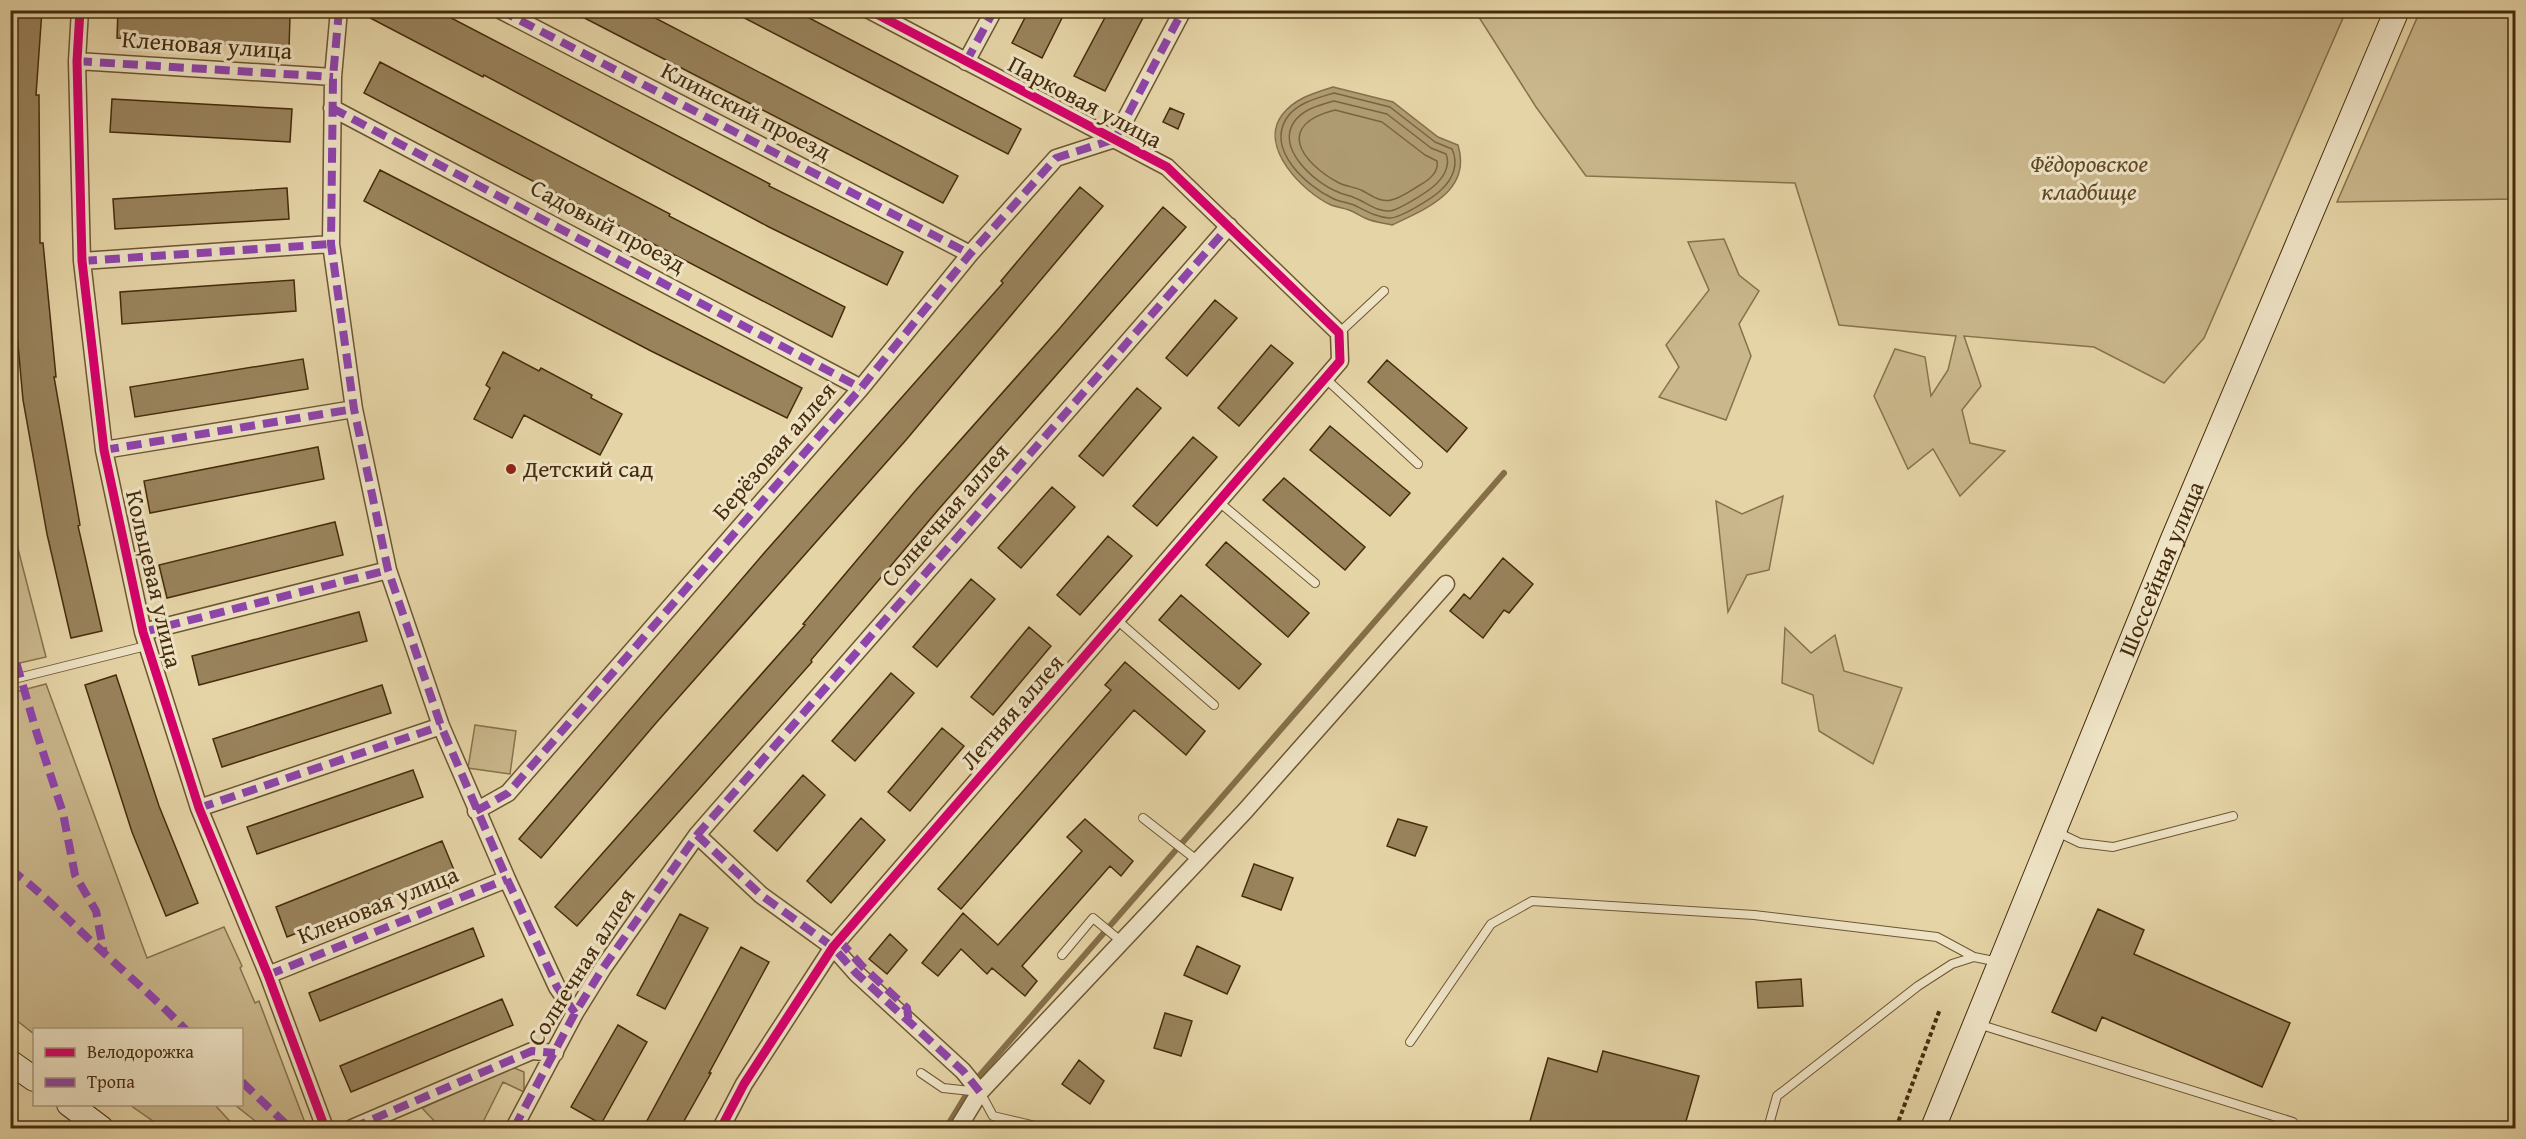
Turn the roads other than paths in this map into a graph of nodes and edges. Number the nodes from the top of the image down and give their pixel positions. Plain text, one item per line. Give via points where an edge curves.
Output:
1 (80, 10) edge
2 (339, 10) edge
3 (500, 10) edge
4 (869, 10) edge
5 (994, 10) edge
6 (1183, 10) edge
7 (2397, 10) edge
8 (77, 61) junction
9 (966, 62) junction
10 (333, 77) junction
11 (332, 108) junction
12 (1115, 140) junction
13 (1228, 226) junction
14 (330, 244) junction
15 (970, 254) junction
16 (82, 261) junction
17 (1384, 291) dead end
18 (1339, 333) junction
19 (1326, 379) junction
20 (861, 388) junction
21 (354, 409) junction
22 (104, 450) junction
23 (1418, 464) dead end
24 (1220, 502) junction
25 (388, 570) junction
26 (1315, 583) dead end
27 (1446, 584) dead end
28 (1117, 620) junction
29 (144, 639) junction
30 (10, 680) edge
31 (1214, 705) dead end
32 (441, 726) junction
33 (199, 808) junction
34 (476, 811) junction
35 (2233, 816) dead end
36 (1143, 818) dead end
37 (2054, 831) junction
38 (697, 835) junction
39 (1198, 861) junction
40 (507, 879) junction
41 (1122, 942) junction
42 (833, 947) junction
43 (1062, 955) dead end
44 (1974, 957) junction
45 (2000, 962) junction
46 (268, 975) junction
47 (575, 1013) junction
48 (1975, 1023) junction
49 (1410, 1042) dead end
50 (555, 1053) junction
51 (10, 1062) edge
52 (921, 1073) dead end
53 (33, 1078) edge
54 (980, 1092) junction
55 (72, 1106) edge
56 (2293, 1122) dead end
57 (101, 1128) edge
58 (325, 1128) edge
59 (352, 1128) edge
60 (514, 1128) edge
61 (721, 1128) edge
62 (957, 1128) edge
63 (1044, 1128) edge
64 (1768, 1128) edge
65 (1933, 1128) edge

1 - 8 street, Кольцевая улица
2 - 10 street
3 - 15 street, Клинский проезд
4 - 9 street, Парковая улица
5 - 9 street
6 - 12 street
7 - 37 main road, Шоссейная улица
8 - 10 street, Кленовая улица
8 - 16 street, Кольцевая улица
9 - 12 street, Парковая улица
10 - 11 street
11 - 14 street
11 - 20 street, Садовый проезд
12 - 13 street, Парковая улица via 1167,167
12 - 15 street, Берёзовая аллея via 1056,158
13 - 18 street, Парковая улица
13 - 38 street, Солнечная аллея
14 - 16 street
14 - 21 street
15 - 20 street, Берёзовая аллея
16 - 22 street, Кольцевая улица
17 - 18 lane
18 - 19 street, Летняя аллея via 1340,361
19 - 23 lane
19 - 24 street, Летняя аллея
20 - 34 street, Берёзовая аллея via 508,793
21 - 22 street
21 - 25 street
22 - 29 street, Кольцевая улица
24 - 26 lane
24 - 28 street, Летняя аллея
25 - 29 street
25 - 32 street
27 - 39 street
28 - 31 lane
28 - 42 street, Летняя аллея
29 - 30 lane
29 - 33 street, Кольцевая улица
32 - 33 street
32 - 34 street
33 - 46 street, Кольцевая улица
34 - 40 street
35 - 37 lane via 2113,847 2080,843
36 - 39 lane
37 - 45 main road, Шоссейная улица
38 - 42 street via 761,895
38 - 47 street, Солнечная аллея
39 - 41 street
40 - 46 street, Кленовая улица
40 - 47 street via 557,987
41 - 43 lane via 1092,918
41 - 54 street
42 - 54 street via 963,1071
42 - 61 street, Летняя аллея via 744,1084
44 - 45 lane
44 - 49 lane via 1937,937 1754,915 1532,901 1491,924
44 - 64 lane via 1952,964 1918,986 1778,1096
45 - 48 main road, Шоссейная улица
46 - 58 street, Кольцевая улица
47 - 50 street, Солнечная аллея
48 - 56 lane
48 - 65 main road, Шоссейная улица
50 - 59 street via 532,1051
50 - 60 street, Солнечная аллея
51 - 53 main road
52 - 54 lane via 943,1088
54 - 62 street
54 - 63 lane via 993,1116
55 - 57 main road

